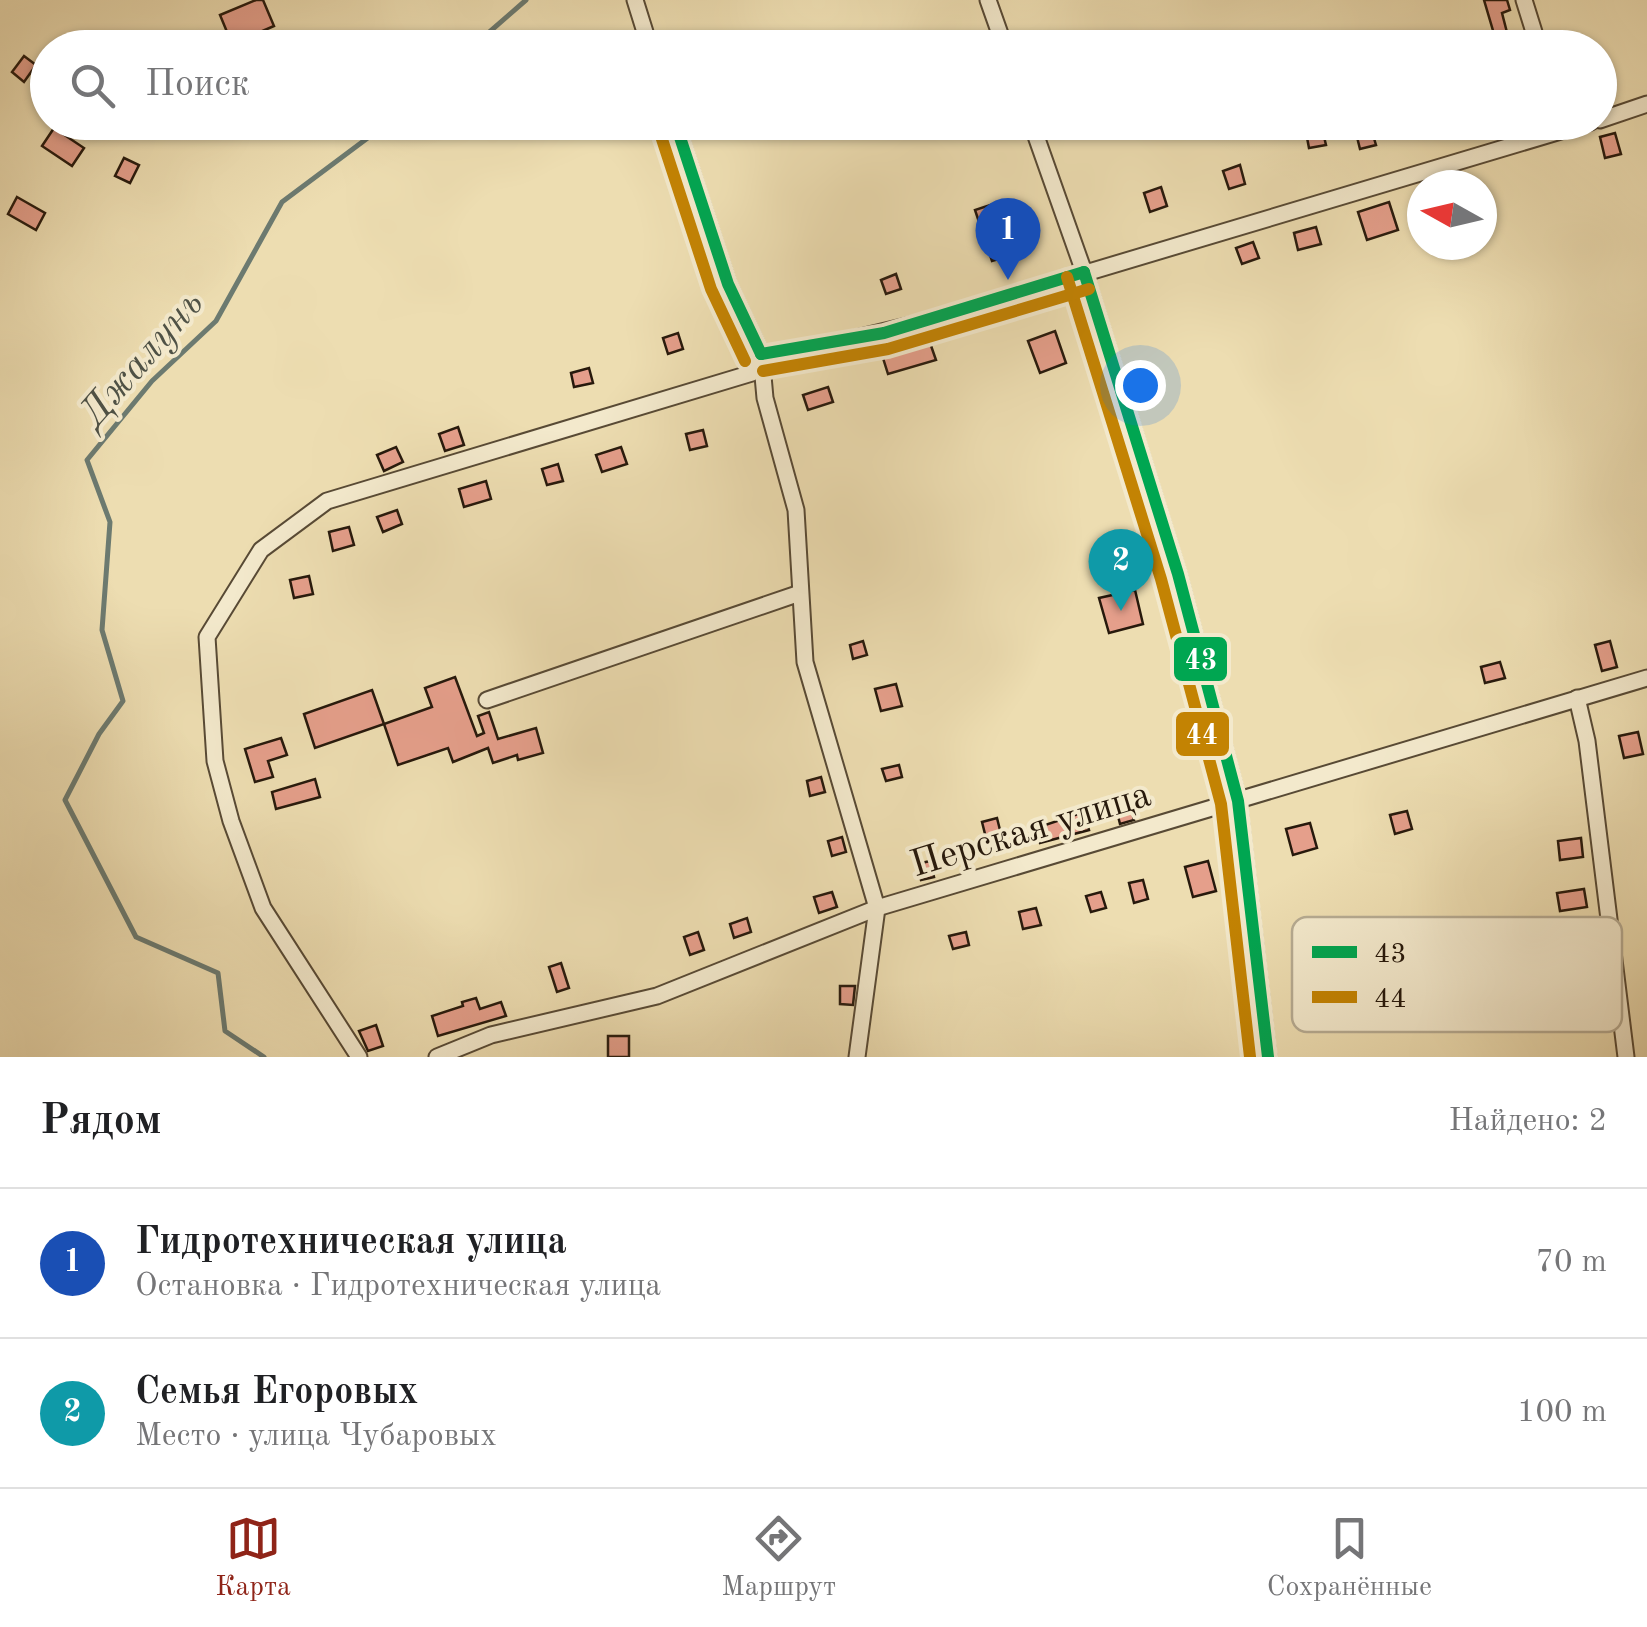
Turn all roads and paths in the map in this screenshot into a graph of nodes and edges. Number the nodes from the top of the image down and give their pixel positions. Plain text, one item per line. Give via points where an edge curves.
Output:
1 (636, 0) edge
2 (988, 0) edge
3 (1524, 0) edge
4 (645, 30) edge
5 (999, 30) edge
6 (1533, 30) edge
7 (1647, 104) edge
8 (1617, 114) edge
9 (681, 140) edge
10 (1037, 140) edge
11 (1521, 140) edge
12 (1084, 272) junction
13 (761, 354) junction
14 (800, 593) junction
15 (1647, 678) edge
16 (1577, 698) junction
17 (487, 700) dead end
18 (1238, 800) junction
19 (877, 908) junction
20 (1609, 917) edge
21 (1622, 1025) edge
22 (359, 1057) edge
23 (437, 1057) edge
24 (856, 1057) edge
25 (1268, 1057) edge
26 (1626, 1057) edge

1 - 4 street
2 - 5 street
3 - 6 street
7 - 8 street
9 - 13 street via 728,284
10 - 12 street
11 - 12 street
12 - 13 street via 915,324
12 - 18 street via 1178,574
13 - 14 street via 764,398 796,510
13 - 22 street via 752,373 327,501 261,550 207,637 214,761 238,838 264,908
14 - 17 street
14 - 19 street via 804,662
15 - 16 street, Перская улица
16 - 18 street, Перская улица
16 - 20 street
18 - 19 street, Перская улица
18 - 25 street
19 - 23 street, Перская улица via 657,996 491,1035
19 - 24 street
21 - 26 street

